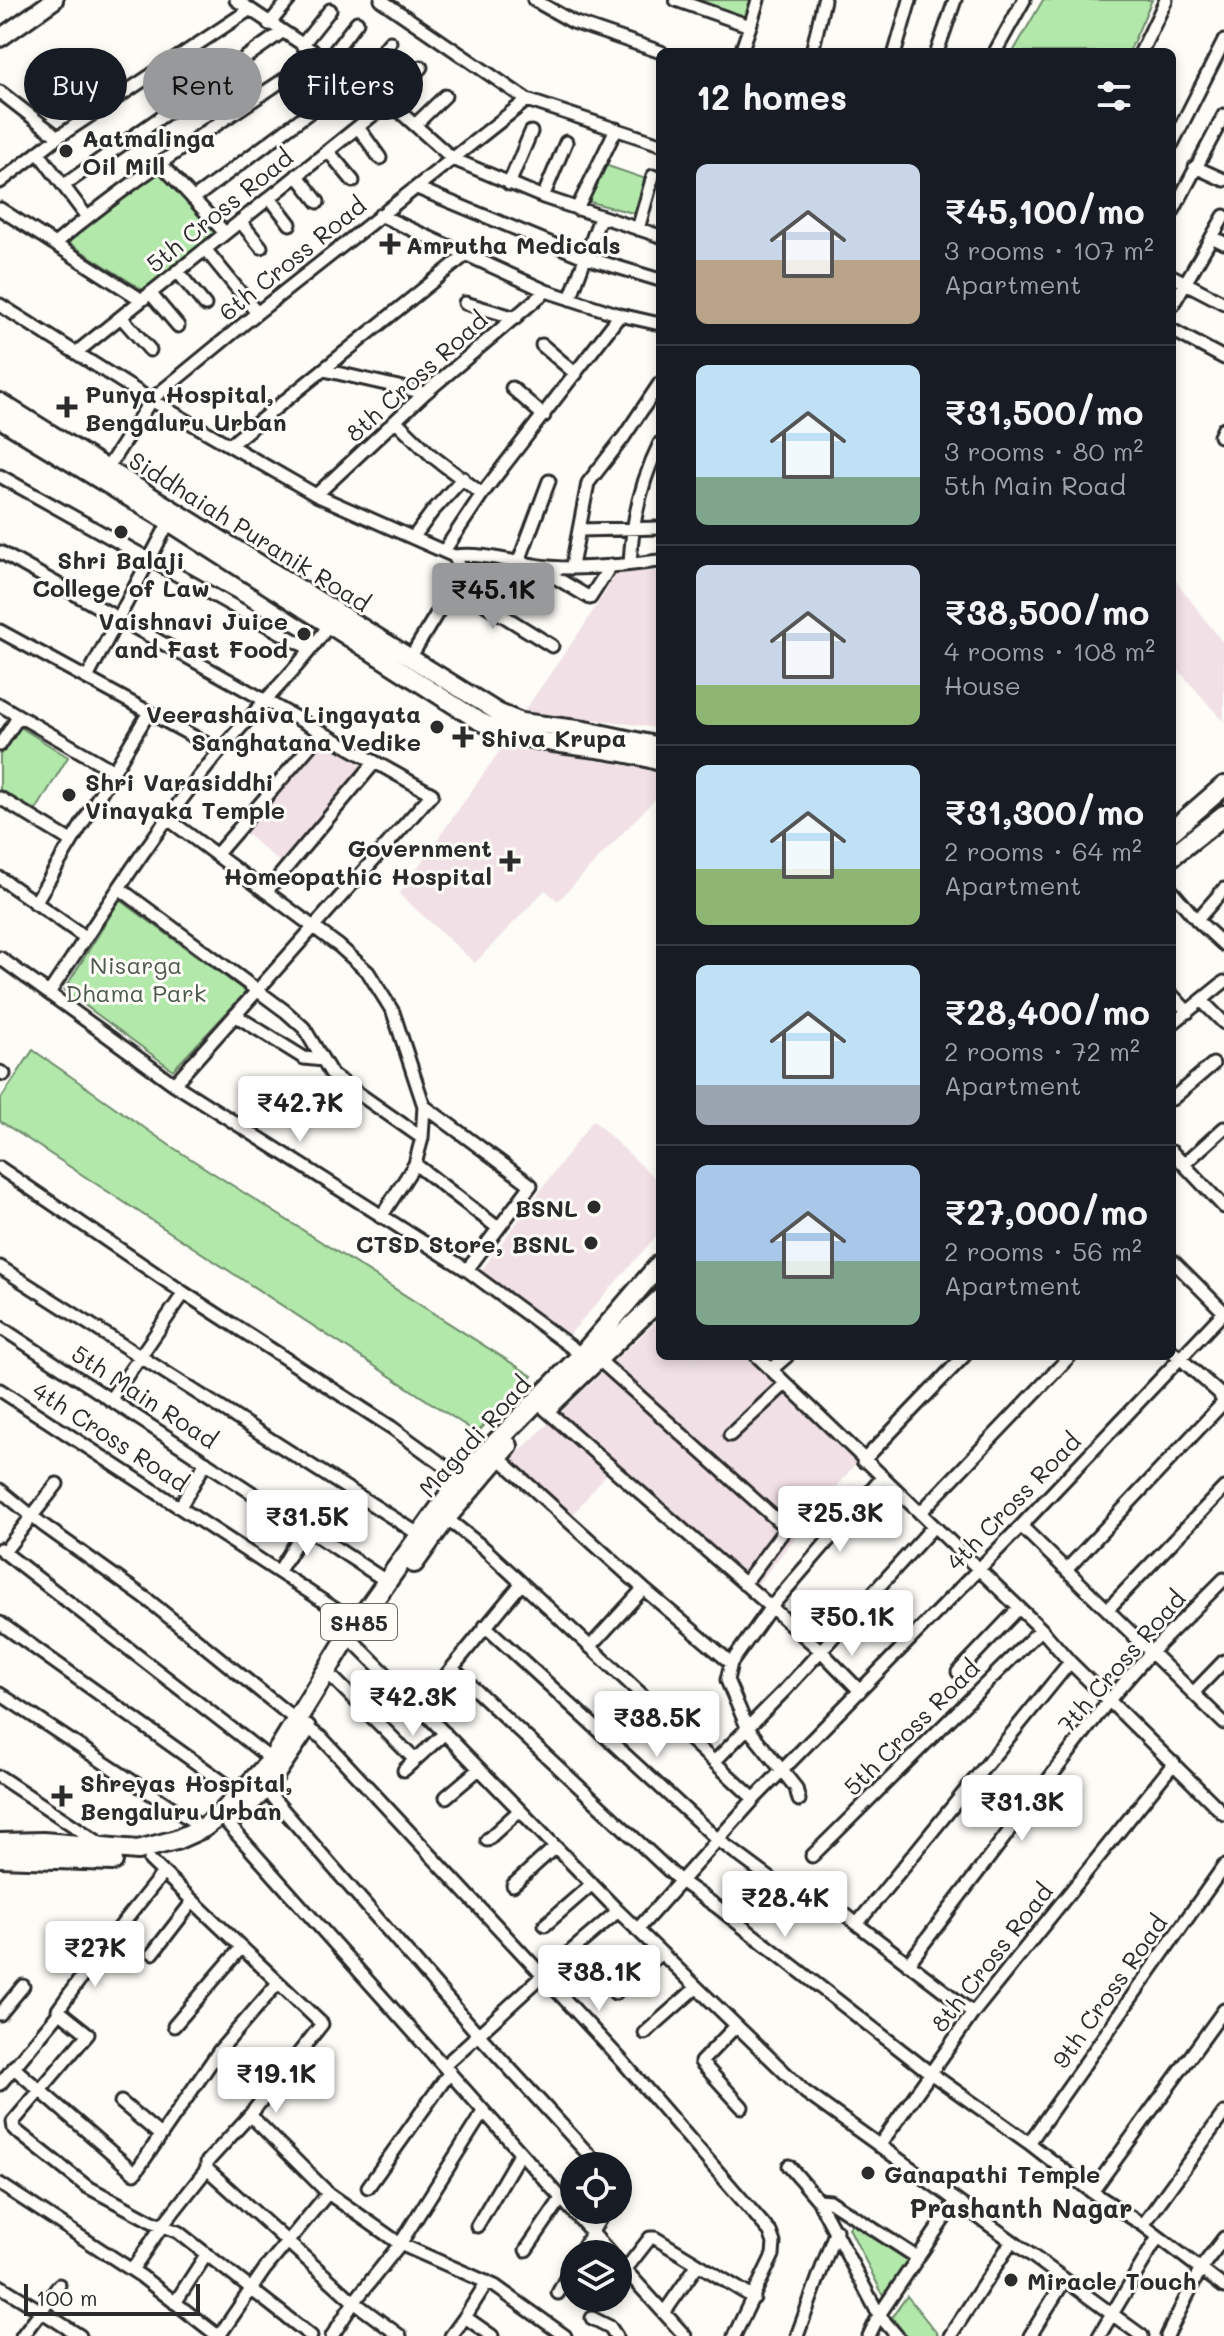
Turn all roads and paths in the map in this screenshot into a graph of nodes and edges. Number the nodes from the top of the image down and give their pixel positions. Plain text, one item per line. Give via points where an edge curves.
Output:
1 (54, 0) edge
2 (236, 0) edge
3 (289, 0) edge
4 (381, 0) edge
5 (534, 0) edge
6 (676, 0) edge
7 (758, 0) edge
8 (824, 0) edge
9 (910, 0) edge
10 (955, 0) edge
11 (1024, 0) edge
12 (1166, 0) edge
13 (249, 10) junction
14 (330, 10) dead end
15 (357, 22) dead end
16 (269, 24) junction
17 (750, 26) junction
18 (282, 32) junction
19 (0, 38) edge
20 (1224, 41) edge
21 (390, 42) dead end
22 (302, 45) junction
23 (307, 48) edge
24 (332, 48) edge
25 (385, 48) edge
26 (742, 48) edge
27 (813, 48) edge
28 (896, 48) edge
29 (938, 48) edge
30 (997, 48) edge
31 (1143, 48) edge
32 (656, 50) edge
33 (278, 87) edge
34 (0, 92) edge
35 (445, 96) dead end
36 (527, 100) junction
37 (1224, 115) edge
38 (301, 120) edge
39 (367, 120) edge
40 (411, 120) edge
41 (416, 124) junction
42 (358, 127) junction
43 (616, 129) junction
44 (531, 132) dead end
45 (1176, 136) edge
46 (58, 137) junction
47 (566, 142) dead end
48 (656, 143) edge
49 (328, 151) junction
50 (38, 152) junction
51 (380, 158) dead end
52 (453, 159) junction
53 (160, 163) junction
54 (1195, 167) junction
55 (297, 175) junction
56 (653, 176) dead end
57 (1224, 180) edge
58 (353, 181) dead end
59 (0, 182) edge
60 (509, 184) junction
61 (64, 185) junction
62 (417, 188) junction
63 (543, 197) junction
64 (270, 198) junction
65 (193, 199) junction
66 (318, 202) dead end
67 (1176, 205) edge
68 (0, 209) edge
69 (577, 209) junction
70 (380, 215) junction
71 (1224, 216) edge
72 (87, 217) junction
73 (600, 218) junction
74 (240, 221) junction
75 (290, 224) dead end
76 (638, 229) junction
77 (225, 233) junction
78 (656, 235) edge
79 (1212, 237) junction
80 (56, 243) junction
81 (1224, 243) edge
82 (261, 247) dead end
83 (205, 249) junction
84 (468, 253) junction
85 (584, 257) junction
86 (177, 271) junction
87 (1176, 278) edge
88 (656, 279) edge
89 (1186, 284) junction
90 (546, 291) junction
91 (146, 296) junction
92 (570, 299) junction
93 (1176, 300) edge
94 (465, 303) dead end
95 (1224, 303) edge
96 (0, 305) edge
97 (205, 305) dead end
98 (257, 313) junction
99 (620, 315) junction
100 (121, 317) junction
101 (516, 318) junction
102 (656, 323) edge
103 (178, 326) dead end
104 (1176, 332) edge
105 (542, 345) dead end
106 (150, 350) dead end
107 (77, 352) junction
108 (1224, 358) edge
109 (324, 370) junction
110 (576, 374) junction
111 (512, 388) dead end
112 (656, 389) edge
113 (425, 393) junction
114 (151, 400) junction
115 (0, 402) edge
116 (544, 416) junction
117 (0, 419) edge
118 (397, 422) junction
119 (231, 444) junction
120 (656, 451) edge
121 (106, 470) junction
122 (0, 476) edge
123 (463, 478) junction
124 (549, 481) dead end
125 (482, 494) junction
126 (316, 495) junction
127 (169, 522) junction
128 (656, 528) edge
129 (631, 529) junction
130 (580, 530) junction
131 (413, 538) junction
132 (0, 552) edge
133 (449, 554) junction
134 (150, 558) junction
135 (519, 561) junction
136 (656, 561) edge
137 (630, 564) junction
138 (611, 565) junction
139 (536, 566) junction
140 (572, 566) junction
141 (454, 585) junction
142 (119, 618) junction
143 (333, 620) junction
144 (0, 631) edge
145 (552, 646) dead end
146 (310, 649) junction
147 (410, 658) junction
148 (87, 678) junction
149 (267, 701) junction
150 (0, 705) edge
151 (149, 712) junction
152 (19, 716) junction
153 (322, 732) junction
154 (0, 745) edge
155 (656, 745) edge
156 (220, 751) junction
157 (656, 761) edge
158 (375, 762) junction
159 (114, 771) junction
160 (1224, 786) edge
161 (0, 798) edge
162 (1224, 815) edge
163 (168, 819) junction
164 (1176, 828) edge
165 (71, 841) junction
166 (1176, 853) edge
167 (216, 855) junction
168 (0, 878) edge
169 (119, 888) junction
170 (1224, 889) edge
171 (266, 892) junction
172 (1176, 896) edge
173 (35, 903) junction
174 (1197, 920) junction
175 (314, 927) junction
176 (86, 938) junction
177 (1224, 945) edge
178 (0, 958) edge
179 (1224, 982) edge
180 (256, 991) junction
181 (49, 993) junction
182 (1176, 999) edge
183 (1202, 1001) junction
184 (1188, 1012) junction
185 (235, 1015) junction
186 (1176, 1021) edge
187 (1224, 1023) edge
188 (323, 1060) junction
189 (1213, 1064) dead end
190 (174, 1084) junction
191 (1176, 1096) edge
192 (424, 1106) junction
193 (1224, 1128) edge
194 (422, 1138) junction
195 (1176, 1156) edge
196 (415, 1164) junction
197 (1184, 1164) junction
198 (0, 1168) edge
199 (1223, 1204) edge
200 (381, 1217) junction
201 (498, 1228) junction
202 (1176, 1264) edge
203 (0, 1267) edge
204 (656, 1269) edge
205 (467, 1270) junction
206 (184, 1293) junction
207 (656, 1302) edge
208 (1224, 1312) edge
209 (2, 1332) edge
210 (1176, 1355) edge
211 (590, 1357) junction
212 (140, 1358) junction
213 (761, 1360) edge
214 (782, 1360) edge
215 (960, 1360) edge
216 (1066, 1360) edge
217 (1171, 1360) edge
218 (771, 1370) junction
219 (785, 1384) junction
220 (0, 1390) edge
221 (110, 1400) junction
222 (1223, 1403) edge
223 (545, 1409) junction
224 (730, 1435) dead end
225 (498, 1457) junction
226 (863, 1461) junction
227 (206, 1462) junction
228 (461, 1478) junction
229 (882, 1478) junction
230 (57, 1484) dead end
231 (1224, 1488) edge
232 (0, 1490) edge
233 (180, 1507) junction
234 (920, 1513) junction
235 (32, 1516) junction
236 (446, 1518) junction
237 (1021, 1526) junction
238 (933, 1527) junction
239 (305, 1528) junction
240 (425, 1538) junction
241 (2, 1551) edge
242 (978, 1568) junction
243 (1067, 1569) junction
244 (279, 1571) junction
245 (1224, 1579) edge
246 (386, 1581) junction
247 (521, 1584) junction
248 (744, 1584) junction
249 (643, 1589) junction
250 (771, 1607) junction
251 (1019, 1608) junction
252 (1108, 1609) junction
253 (0, 1623) edge
254 (358, 1624) junction
255 (485, 1626) junction
256 (1041, 1629) junction
257 (355, 1643) junction
258 (590, 1647) junction
259 (820, 1650) junction
260 (1151, 1652) junction
261 (1224, 1661) edge
262 (1070, 1662) junction
263 (731, 1663) junction
264 (452, 1668) junction
265 (958, 1672) dead end
266 (334, 1679) junction
267 (860, 1691) junction
268 (1194, 1692) junction
269 (0, 1694) edge
270 (1109, 1700) junction
271 (420, 1708) junction
272 (1224, 1723) edge
273 (302, 1724) junction
274 (747, 1727) junction
275 (445, 1733) junction
276 (272, 1760) junction
277 (415, 1760) junction
278 (714, 1762) junction
279 (1174, 1763) junction
280 (479, 1769) junction
281 (404, 1770) dead end
282 (782, 1770) junction
283 (0, 1777) edge
284 (265, 1789) junction
285 (241, 1795) junction
286 (446, 1797) dead end
287 (754, 1799) junction
288 (799, 1800) dead end
289 (520, 1810) junction
290 (1224, 1814) edge
291 (228, 1824) junction
292 (203, 1828) junction
293 (717, 1839) junction
294 (487, 1840) dead end
295 (0, 1843) edge
296 (555, 1847) junction
297 (110, 1855) junction
298 (812, 1856) dead end
299 (0, 1857) edge
300 (157, 1866) junction
301 (1224, 1866) edge
302 (679, 1880) junction
303 (592, 1884) junction
304 (513, 1885) dead end
305 (825, 1898) dead end
306 (193, 1901) junction
307 (618, 1911) junction
308 (814, 1911) dead end
309 (857, 1924) junction
310 (545, 1925) dead end
311 (637, 1930) junction
312 (241, 1948) junction
313 (153, 1953) dead end
314 (661, 1953) junction
315 (908, 1964) junction
316 (541, 1977) junction
317 (278, 1983) junction
318 (23, 1986) dead end
319 (696, 1988) junction
320 (615, 1993) dead end
321 (58, 2010) junction
322 (1224, 2010) edge
323 (973, 2013) junction
324 (0, 2014) edge
325 (174, 2026) dead end
326 (736, 2026) junction
327 (645, 2033) dead end
328 (478, 2034) junction
329 (13, 2067) junction
330 (448, 2069) junction
331 (929, 2072) junction
332 (0, 2084) edge
333 (39, 2090) junction
334 (121, 2102) dead end
335 (742, 2107) dead end
336 (483, 2112) junction
337 (1224, 2113) edge
338 (250, 2115) junction
339 (160, 2135) junction
340 (1029, 2143) junction
341 (879, 2146) junction
342 (586, 2152) edge
343 (520, 2153) junction
344 (789, 2166) dead end
345 (207, 2169) junction
346 (0, 2184) edge
347 (368, 2187) dead end
348 (1092, 2192) junction
349 (328, 2193) junction
350 (560, 2198) edge
351 (560, 2200) edge
352 (818, 2200) junction
353 (956, 2201) junction
354 (583, 2224) edge
355 (595, 2224) edge
356 (1143, 2225) junction
357 (162, 2226) junction
358 (477, 2226) dead end
359 (836, 2230) junction
360 (590, 2232) junction
361 (1158, 2237) junction
362 (1224, 2238) edge
363 (586, 2240) edge
364 (598, 2240) edge
365 (287, 2241) junction
366 (1012, 2241) junction
367 (400, 2244) junction
368 (526, 2250) dead end
369 (206, 2255) junction
370 (632, 2256) edge
371 (918, 2258) junction
372 (698, 2264) junction
373 (1201, 2268) junction
374 (132, 2270) junction
375 (632, 2277) edge
376 (1064, 2281) junction
377 (487, 2282) junction
378 (59, 2285) dead end
379 (1224, 2287) edge
380 (252, 2288) junction
381 (560, 2289) edge
382 (2, 2290) edge
383 (558, 2293) dead end
384 (754, 2298) junction
385 (354, 2302) junction
386 (175, 2303) junction
387 (41, 2311) junction
388 (664, 2313) junction
389 (1112, 2314) junction
390 (879, 2315) junction
391 (465, 2317) junction
392 (592, 2318) dead end
393 (22, 2336) edge
394 (80, 2336) edge
395 (218, 2336) edge
396 (311, 2336) edge
397 (332, 2336) edge
398 (400, 2336) edge
399 (451, 2336) edge
400 (492, 2336) edge
401 (565, 2336) edge
402 (616, 2336) edge
403 (685, 2336) edge
404 (734, 2336) edge
405 (797, 2336) edge
406 (869, 2336) edge
407 (897, 2336) edge
408 (950, 2336) edge
409 (1030, 2336) edge
410 (1099, 2336) edge
411 (1142, 2336) edge
412 (1167, 2336) edge

1 - 19 main road
2 - 13 street
3 - 16 street
4 - 36 street
5 - 32 street via 573,22
6 - 17 street
7 - 17 street
8 - 27 street
9 - 28 street
10 - 29 street
11 - 30 street
12 - 31 street
13 - 16 street
13 - 46 street
14 - 22 street
15 - 24 street
16 - 18 street
17 - 26 street
18 - 22 street
18 - 61 street
20 - 45 street
21 - 25 street
22 - 23 street
33 - 53 street
34 - 46 street
35 - 41 street
36 - 43 street
36 - 52 street, 6th Cross Road
37 - 54 street
38 - 65 street
39 - 42 street, 5th Cross Road
40 - 41 street
41 - 52 street
42 - 49 street, 5th Cross Road
42 - 51 street
43 - 48 street
43 - 69 street
44 - 60 street
46 - 50 street
47 - 63 street
49 - 55 street, 5th Cross Road
49 - 58 street
50 - 59 street
50 - 61 street
52 - 60 street
52 - 62 street, 6th Cross Road
53 - 65 street
53 - 72 street
54 - 57 street
54 - 67 street
55 - 64 street, 5th Cross Road
55 - 66 street
56 - 76 street
60 - 63 street
61 - 72 street
62 - 70 street, 6th Cross Road
62 - 85 street
63 - 69 street
64 - 74 street, 5th Cross Road
64 - 75 street
65 - 77 street
68 - 80 street
69 - 73 street
70 - 84 street
70 - 98 street, 6th Cross Road
71 - 79 street
72 - 80 street
73 - 76 street
73 - 85 street
74 - 77 street, 5th Cross Road
74 - 82 street
76 - 78 street
77 - 83 street, 5th Cross Road
79 - 81 street
79 - 89 street
80 - 91 street
83 - 86 street, 5th Cross Road
83 - 98 street
84 - 90 street
84 - 109 street
85 - 88 street
85 - 92 street
86 - 91 street, 5th Cross Road
86 - 97 street
87 - 89 street
89 - 93 street
89 - 95 street
90 - 92 street
90 - 101 street, 8th Cross Road
91 - 100 street, 5th Cross Road
91 - 103 street
92 - 99 street
94 - 101 street
96 - 107 street
98 - 114 street, 6th Cross Road
99 - 102 street
99 - 110 street
100 - 106 street
100 - 107 street, 5th Cross Road
101 - 113 street, 8th Cross Road
104 - 108 street
105 - 110 street
107 - 114 street
109 - 113 street
109 - 119 street
110 - 116 street
111 - 116 street
112 - 130 street via 588,483
113 - 118 street, 8th Cross Road
114 - 119 street
114 - 121 street, 6th Cross Road
115 - 121 main road, Siddhaiah Puranik Road
116 - 125 street
117 - 127 main road, Siddhaiah Puranik Road
118 - 123 street
118 - 126 street, 8th Cross Road
119 - 126 street
120 - 129 street
121 - 143 main road, Siddhaiah Puranik Road
122 - 134 street
123 - 125 street
123 - 131 street
124 - 135 street
125 - 133 street
126 - 131 street
127 - 134 street
127 - 143 main road, Siddhaiah Puranik Road
128 - 129 street
129 - 130 street
129 - 137 street
130 - 140 street
131 - 133 street
132 - 142 street
133 - 135 street
133 - 141 street via 460,567
134 - 142 street
134 - 146 street
135 - 139 street
136 - 137 street
137 - 138 street
138 - 139 street via 590,598
138 - 140 street
139 - 140 street
141 - 145 street
141 - 147 street
142 - 148 street
142 - 149 street
143 - 146 street
143 - 147 main road, Siddhaiah Puranik Road
143 - 157 main road, Siddhaiah Puranik Road via 497,730
144 - 148 street
146 - 149 street
147 - 155 main road, Siddhaiah Puranik Road via 521,722
148 - 151 street
149 - 153 street
149 - 156 street
150 - 152 street
151 - 156 street
151 - 159 street
152 - 154 street
152 - 159 street
153 - 158 street
153 - 167 street
156 - 163 street
158 - 171 street
158 - 175 street via 432,794
159 - 165 street
160 - 164 main road
161 - 165 street
162 - 166 main road
163 - 167 street
163 - 169 street
165 - 173 street
167 - 171 street
168 - 173 street
169 - 176 street
169 - 180 street
170 - 174 street
171 - 175 street
172 - 174 street
173 - 176 street
174 - 177 street
175 - 180 street
175 - 192 street via 368,972 393,1012
176 - 181 street
178 - 181 street
179 - 183 street
180 - 185 street
180 - 188 street via 304,1028
181 - 190 street
182 - 184 street
183 - 184 street
183 - 187 street
184 - 186 street
185 - 188 street via 304,1058
185 - 190 street
188 - 194 street via 343,1085
189 - 191 street
190 - 200 street
192 - 194 street
192 - 201 street via 531,1185
193 - 197 street
194 - 196 street
195 - 197 street
196 - 200 street
196 - 201 street
197 - 199 street
198 - 206 street
200 - 205 street
201 - 205 street
202 - 208 street
203 - 212 street
204 - 211 main road, Magadi Road / SH85
205 - 211 street
206 - 212 street
206 - 228 street
207 - 211 main road, Magadi Road / SH85
208 - 210 street, 4th Cross Road
209 - 221 street, 5th Main Road
210 - 222 street via 1219,1393
211 - 223 main road, Magadi Road / SH85
211 - 228 main road, Magadi Road / SH85
211 - 248 street via 786,1528
212 - 221 street
212 - 240 street
213 - 218 street
214 - 218 street
215 - 226 street
216 - 234 street
217 - 237 street, 4th Cross Road
218 - 219 street
219 - 224 street
219 - 226 street
220 - 233 street, 4th Cross Road
221 - 227 street, 5th Main Road
222 - 243 street
223 - 225 main road, Magadi Road / SH85
223 - 248 street
225 - 236 main road, Magadi Road / SH85
225 - 249 street
226 - 229 street
227 - 233 street
227 - 239 street, 5th Main Road
228 - 240 main road, Magadi Road / SH85
229 - 234 street
229 - 250 street
230 - 235 street
231 - 252 street
232 - 235 street
233 - 244 street, 4th Cross Road
234 - 238 street
235 - 241 street
235 - 273 street via 148,1600
236 - 240 main road, Magadi Road / SH85
236 - 247 street
237 - 242 street, 4th Cross Road
237 - 243 street
238 - 242 street
238 - 259 street
239 - 244 street
239 - 246 street, 5th Main Road
240 - 246 main road, Magadi Road / SH85
240 - 257 main road, Magadi Road / SH85
241 - 276 street
242 - 251 street
242 - 267 street, 4th Cross Road
243 - 252 street
244 - 254 street, 4th Cross Road
245 - 260 street, 7th Cross Road
246 - 254 main road, Magadi Road / SH85
247 - 255 street
247 - 258 street
248 - 250 street
249 - 258 street
249 - 263 street
250 - 259 street
250 - 263 street
251 - 256 street
251 - 265 street
252 - 260 street
253 - 285 street
254 - 273 main road, Magadi Road / SH85
255 - 264 street
255 - 293 street
256 - 262 street
256 - 298 street, 5th Cross Road
257 - 266 main road, Magadi Road / SH85
257 - 271 street
258 - 278 street
259 - 267 street
259 - 274 street
260 - 268 street
260 - 270 street, 7th Cross Road
261 - 268 street
262 - 270 street
262 - 309 street
263 - 274 street via 727,1680
264 - 271 street
264 - 302 street
266 - 273 main road, Magadi Road / SH85
266 - 277 street
267 - 282 street, 4th Cross Road
268 - 272 street
269 - 292 street
270 - 279 street
270 - 315 street, 7th Cross Road
271 - 275 street
273 - 276 main road, Magadi Road / SH85
273 - 284 main road, Magadi Road / SH85
273 - 316 street via 322,1738 414,1835
274 - 278 street
274 - 282 street
275 - 277 street
275 - 280 street
276 - 285 main road, Magadi Road / SH85
277 - 281 street
278 - 287 street
279 - 290 street
279 - 323 street, 8th Cross Road
280 - 286 street
280 - 289 street
282 - 287 street, 4th Cross Road
282 - 288 street
283 - 297 street
284 - 291 main road, Magadi Road / SH85
284 - 328 street
285 - 292 main road, Magadi Road / SH85
287 - 293 street, 4th Cross Road
289 - 294 street
289 - 296 street
291 - 300 main road, Magadi Road / SH85
291 - 330 street
292 - 297 main road, Magadi Road / SH85
293 - 302 street, 4th Cross Road
293 - 308 street
295 - 297 main road, Magadi Road / SH85 via 43,1842
296 - 303 street
296 - 304 street
297 - 299 main road, Magadi Road / SH85
297 - 300 main road, Magadi Road / SH85
300 - 306 street
300 - 321 street
301 - 340 street, 9th Cross Road
302 - 311 street, 4th Cross Road
302 - 331 street
303 - 307 street
303 - 310 street
305 - 309 street
306 - 312 street
306 - 313 street
307 - 311 street
307 - 316 street
309 - 315 street
311 - 314 street
312 - 317 street
312 - 325 street
314 - 319 street
314 - 320 street
315 - 323 street
316 - 328 street
316 - 384 street via 623,2062 770,2232 773,2255
317 - 338 street via 322,2024
317 - 339 street via 219,2051
318 - 324 street
319 - 326 street
319 - 327 street
321 - 329 street
321 - 333 street via 88,2034
322 - 348 street
323 - 331 street, 8th Cross Road
326 - 335 street via 701,2062
326 - 341 street via 805,2092
328 - 330 street
328 - 342 street
329 - 332 street
329 - 333 street
330 - 336 street
330 - 347 street
331 - 340 street
331 - 341 street, 8th Cross Road
333 - 339 street via 135,2173
333 - 357 street via 13,2122 14,2129 86,2186
334 - 339 street
336 - 343 street
336 - 367 street
337 - 356 street
338 - 345 street via 207,2162
338 - 349 street
340 - 348 street
341 - 353 street
343 - 350 street
343 - 358 street
344 - 352 street
345 - 357 street
345 - 365 street
346 - 374 street
348 - 356 street
349 - 365 street
349 - 367 street
351 - 368 street
352 - 359 street
352 - 371 street via 830,2201
353 - 366 street
353 - 371 street
354 - 360 street
355 - 360 street
356 - 361 street
357 - 369 street
357 - 374 street
359 - 390 street
359 - 405 street
360 - 363 street
360 - 364 street
361 - 373 street
361 - 389 street
362 - 373 street
365 - 380 street
365 - 385 street
366 - 376 street
366 - 408 street
367 - 377 street
367 - 385 street
369 - 380 street
369 - 386 street
370 - 372 street via 655,2238
371 - 390 street
372 - 384 street
372 - 388 street
373 - 379 street
373 - 412 street
374 - 386 street
375 - 388 street
376 - 389 street
376 - 409 street
377 - 391 street
377 - 401 street
378 - 387 street
380 - 395 street
380 - 396 street
381 - 383 street
382 - 387 street
384 - 404 street
385 - 397 street
385 - 398 street
386 - 395 street
387 - 393 street
387 - 394 street
388 - 403 street
389 - 410 street
389 - 411 street
390 - 406 street
390 - 407 street
391 - 399 street
391 - 400 street
392 - 402 street

